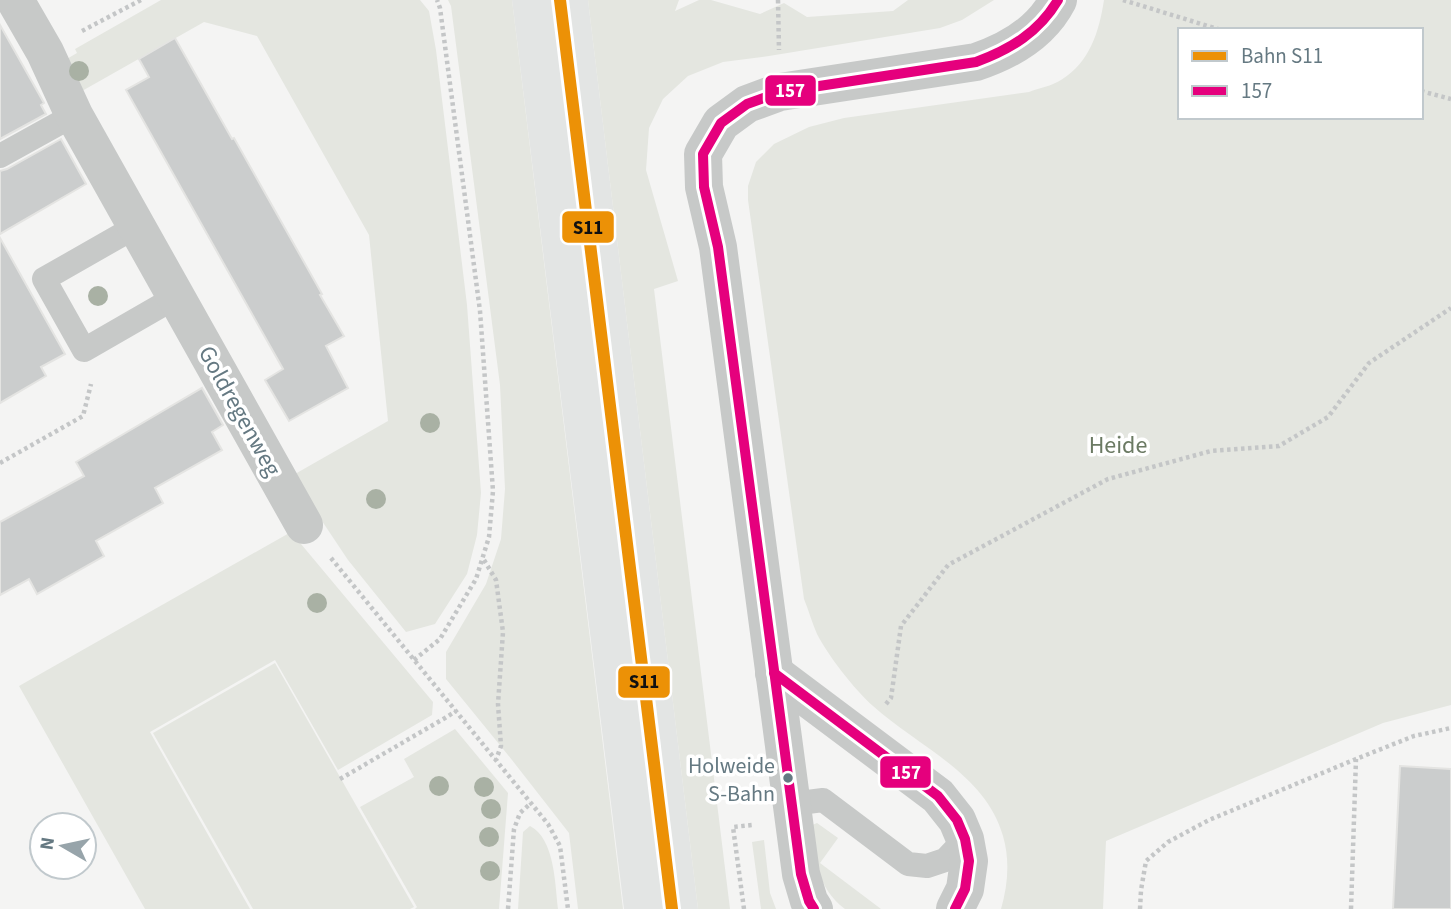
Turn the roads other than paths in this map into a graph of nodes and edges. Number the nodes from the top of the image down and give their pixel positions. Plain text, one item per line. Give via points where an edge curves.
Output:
1 (15, 0) edge
2 (1058, 0) edge
3 (74, 115) junction
4 (0, 156) edge
5 (137, 226) junction
6 (176, 297) junction
7 (304, 525) road end
8 (774, 673) junction
9 (793, 811) junction
10 (965, 839) junction
11 (814, 909) edge
12 (955, 909) edge

1 - 3 street, Goldregenweg
2 - 8 street via 1039,27 1020,42 976,62 780,92 747,104 721,124 703,154
3 - 4 lane
3 - 5 street, Goldregenweg
5 - 6 street, Goldregenweg
5 - 6 lane via 44,279 84,350
6 - 7 street, Goldregenweg
8 - 9 street
8 - 10 street via 937,796 957,820
9 - 10 lane via 823,800 908,864 927,866 945,860
9 - 11 street via 801,874
10 - 12 street via 969,861 965,889

